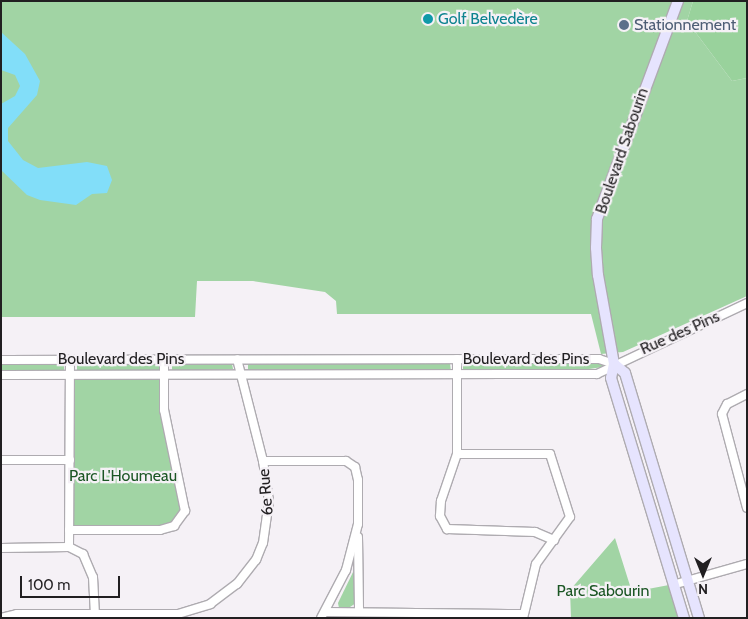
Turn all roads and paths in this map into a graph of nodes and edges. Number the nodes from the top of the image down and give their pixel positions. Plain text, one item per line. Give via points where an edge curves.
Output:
1 (678, 1) edge
2 (747, 303) edge
3 (164, 359) junction
4 (237, 359) junction
5 (457, 359) junction
6 (1, 360) edge
7 (70, 360) junction
8 (614, 364) junction
9 (164, 374) junction
10 (239, 374) junction
11 (458, 374) junction
12 (1, 375) edge
13 (70, 375) junction
14 (747, 394) edge
15 (458, 454) junction
16 (1, 460) edge
17 (70, 460) junction
18 (263, 461) junction
19 (744, 486) edge
20 (747, 508) edge
21 (358, 524) junction
22 (70, 530) junction
23 (554, 540) junction
24 (69, 547) junction
25 (1, 548) edge
26 (747, 564) edge
27 (688, 581) junction
28 (676, 584) junction
29 (359, 612) junction
30 (95, 614) junction
31 (323, 615) edge
32 (441, 615) edge
33 (523, 616) edge
34 (1, 618) edge
35 (684, 618) edge
36 (699, 618) edge

1 - 8 street, Boulevard Sabourin via 597,220 598,275
2 - 8 street, Rue des Pins
3 - 4 street, Boulevard des Pins
3 - 7 street, Boulevard des Pins
3 - 9 street
4 - 5 street, Boulevard des Pins
4 - 10 street, 6e Rue
5 - 8 street, Boulevard des Pins via 599,359
5 - 11 street
6 - 7 street, Boulevard des Pins
7 - 13 street
8 - 11 street, Boulevard des Pins via 597,374
8 - 27 street, Boulevard Sabourin via 625,373
8 - 28 street, Boulevard Sabourin via 611,378
9 - 10 street, Boulevard des Pins
9 - 13 street, Boulevard des Pins
9 - 22 street via 164,410 186,511 174,526 160,530
10 - 11 street, Boulevard des Pins
10 - 18 street, 6e Rue
11 - 15 street
12 - 13 street, Boulevard des Pins
13 - 17 street
14 - 19 street via 727,404 722,414
15 - 23 street via 550,454 570,517
15 - 23 street via 441,501 440,516 447,529 535,532
16 - 17 street
17 - 22 street
18 - 21 street via 346,461 355,467 358,480
18 - 30 street, 6e Rue via 269,501 266,533 256,560 237,584 210,604 178,614
19 - 20 street
21 - 29 street
21 - 31 street via 346,570
22 - 24 street
23 - 33 street via 536,564
24 - 25 street
24 - 30 street via 83,554 93,577
26 - 27 street
27 - 28 street
27 - 36 street, Boulevard Sabourin
28 - 35 street, Boulevard Sabourin
29 - 31 street
29 - 32 street
30 - 34 street, 6e Rue via 17,614
32 - 33 street

